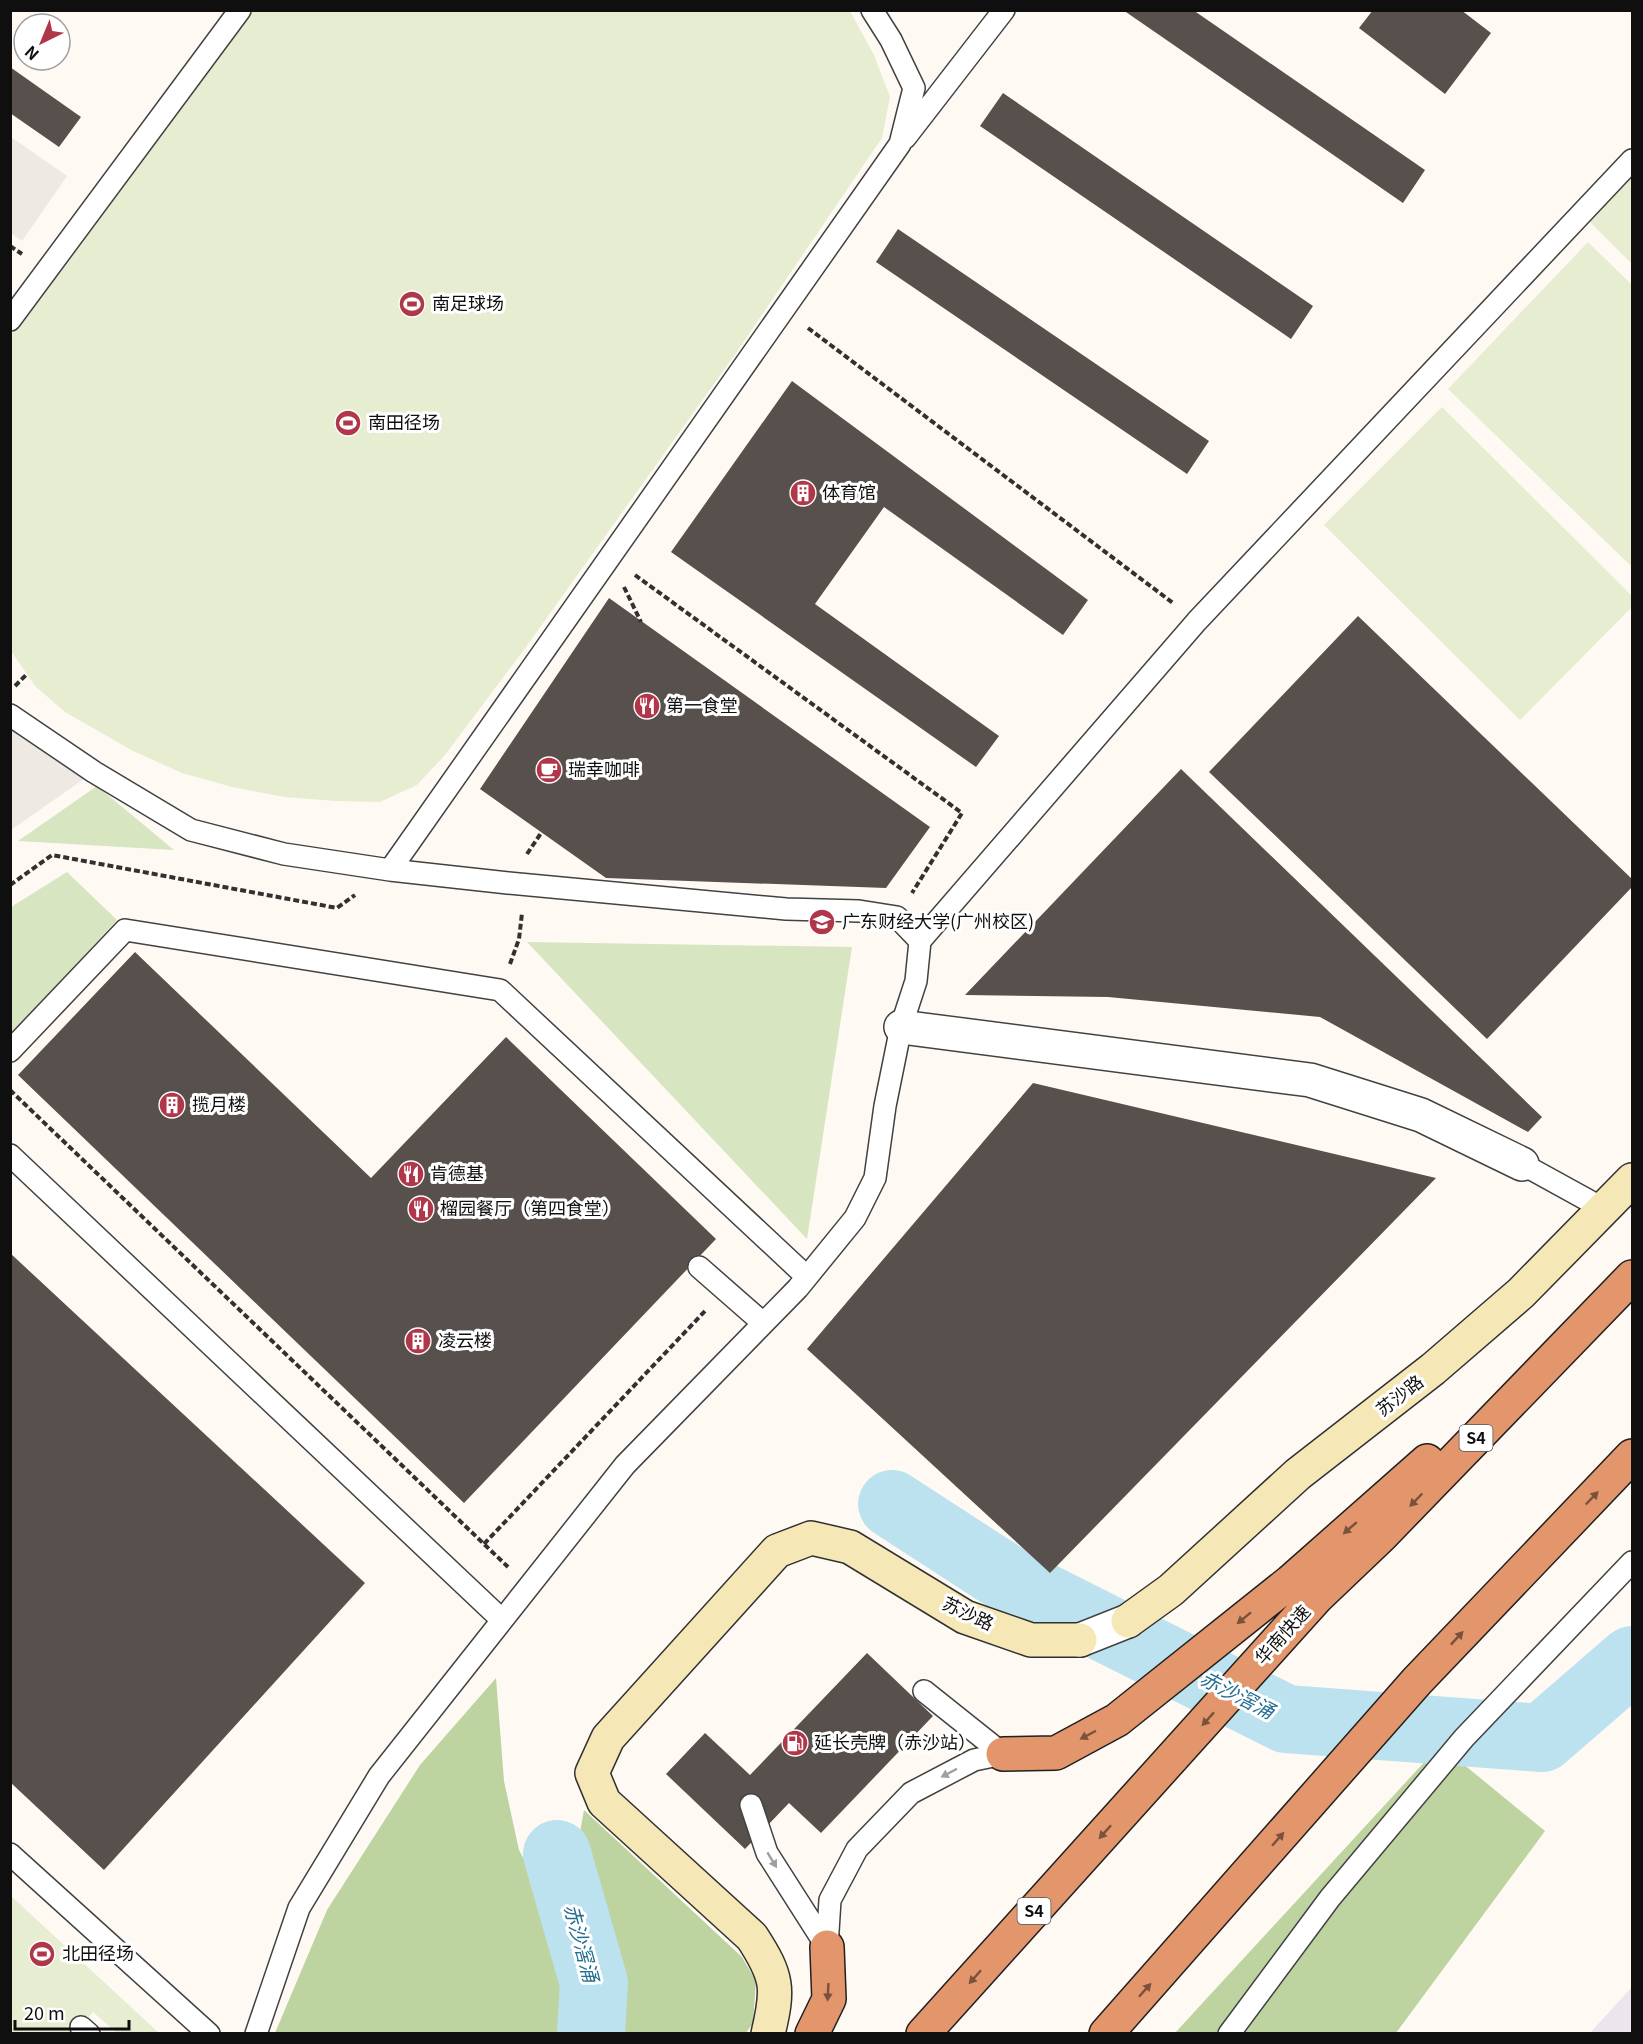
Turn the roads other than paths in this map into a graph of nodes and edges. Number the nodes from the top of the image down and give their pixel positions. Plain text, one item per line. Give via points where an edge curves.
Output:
1 (240, 10) edge
2 (872, 10) edge
3 (1004, 10) edge
4 (900, 144) junction
5 (1632, 160) edge
6 (10, 320) edge
7 (10, 708) edge
8 (10, 715) edge
9 (94, 772) junction
10 (390, 870) junction
11 (920, 941) junction
12 (901, 1027) junction
13 (10, 1051) edge
14 (10, 1155) edge
15 (1522, 1164) joint
16 (1632, 1180) edge
17 (1602, 1208) junction
18 (699, 1267) dead end
19 (807, 1277) junction
20 (1632, 1277) edge
21 (763, 1323) junction
22 (1632, 1456) edge
23 (1632, 1562) edge
24 (1303, 1589) junction
25 (501, 1619) junction
26 (924, 1691) dead end
27 (1004, 1754) junction
28 (751, 1805) dead end
29 (10, 1854) edge
30 (827, 1947) junction
31 (209, 2034) edge
32 (256, 2034) edge
33 (768, 2034) edge
34 (812, 2034) edge
35 (923, 2034) edge
36 (1106, 2034) edge
37 (1229, 2034) edge

1 - 6 lane
2 - 4 lane via 914,88
3 - 4 lane
4 - 10 lane
5 - 11 lane via 1197,621
7 - 9 lane
8 - 9 lane
9 - 10 lane via 191,830 284,854
10 - 11 lane via 786,909 859,911 897,917
11 - 12 lane via 916,981
12 - 15 street via 1310,1080 1421,1115
12 - 19 lane via 875,1178 855,1218
13 - 19 lane via 125,930 500,990
14 - 25 lane
15 - 17 lane
16 - 17 street, 苏沙路
17 - 33 street, 苏沙路 via 1521,1293 1433,1369 1299,1474 1171,1590 1128,1621 1080,1640 1031,1640 965,1617 850,1547 811,1538 777,1551 608,1738 592,1773 604,1802 752,1937 769,1963 777,1997
18 - 21 lane
19 - 21 lane
20 -> 24 highway, 华南快速 / S4 via 1381,1536
21 - 25 lane via 625,1465
36 -> 22 highway via 1417,1681
23 - 37 lane via 1464,1738 1330,1898
24 -> 27 highway via 1117,1720 1056,1753
24 -> 35 highway, 华南快速 / S4 via 1145,1789
25 - 32 lane via 379,1776 299,1908
26 - 27 lane
27 -> 30 lane via 974,1760 911,1792 856,1849 830,1900
28 -> 30 lane via 767,1853
29 - 31 lane
30 -> 34 highway via 829,1999

